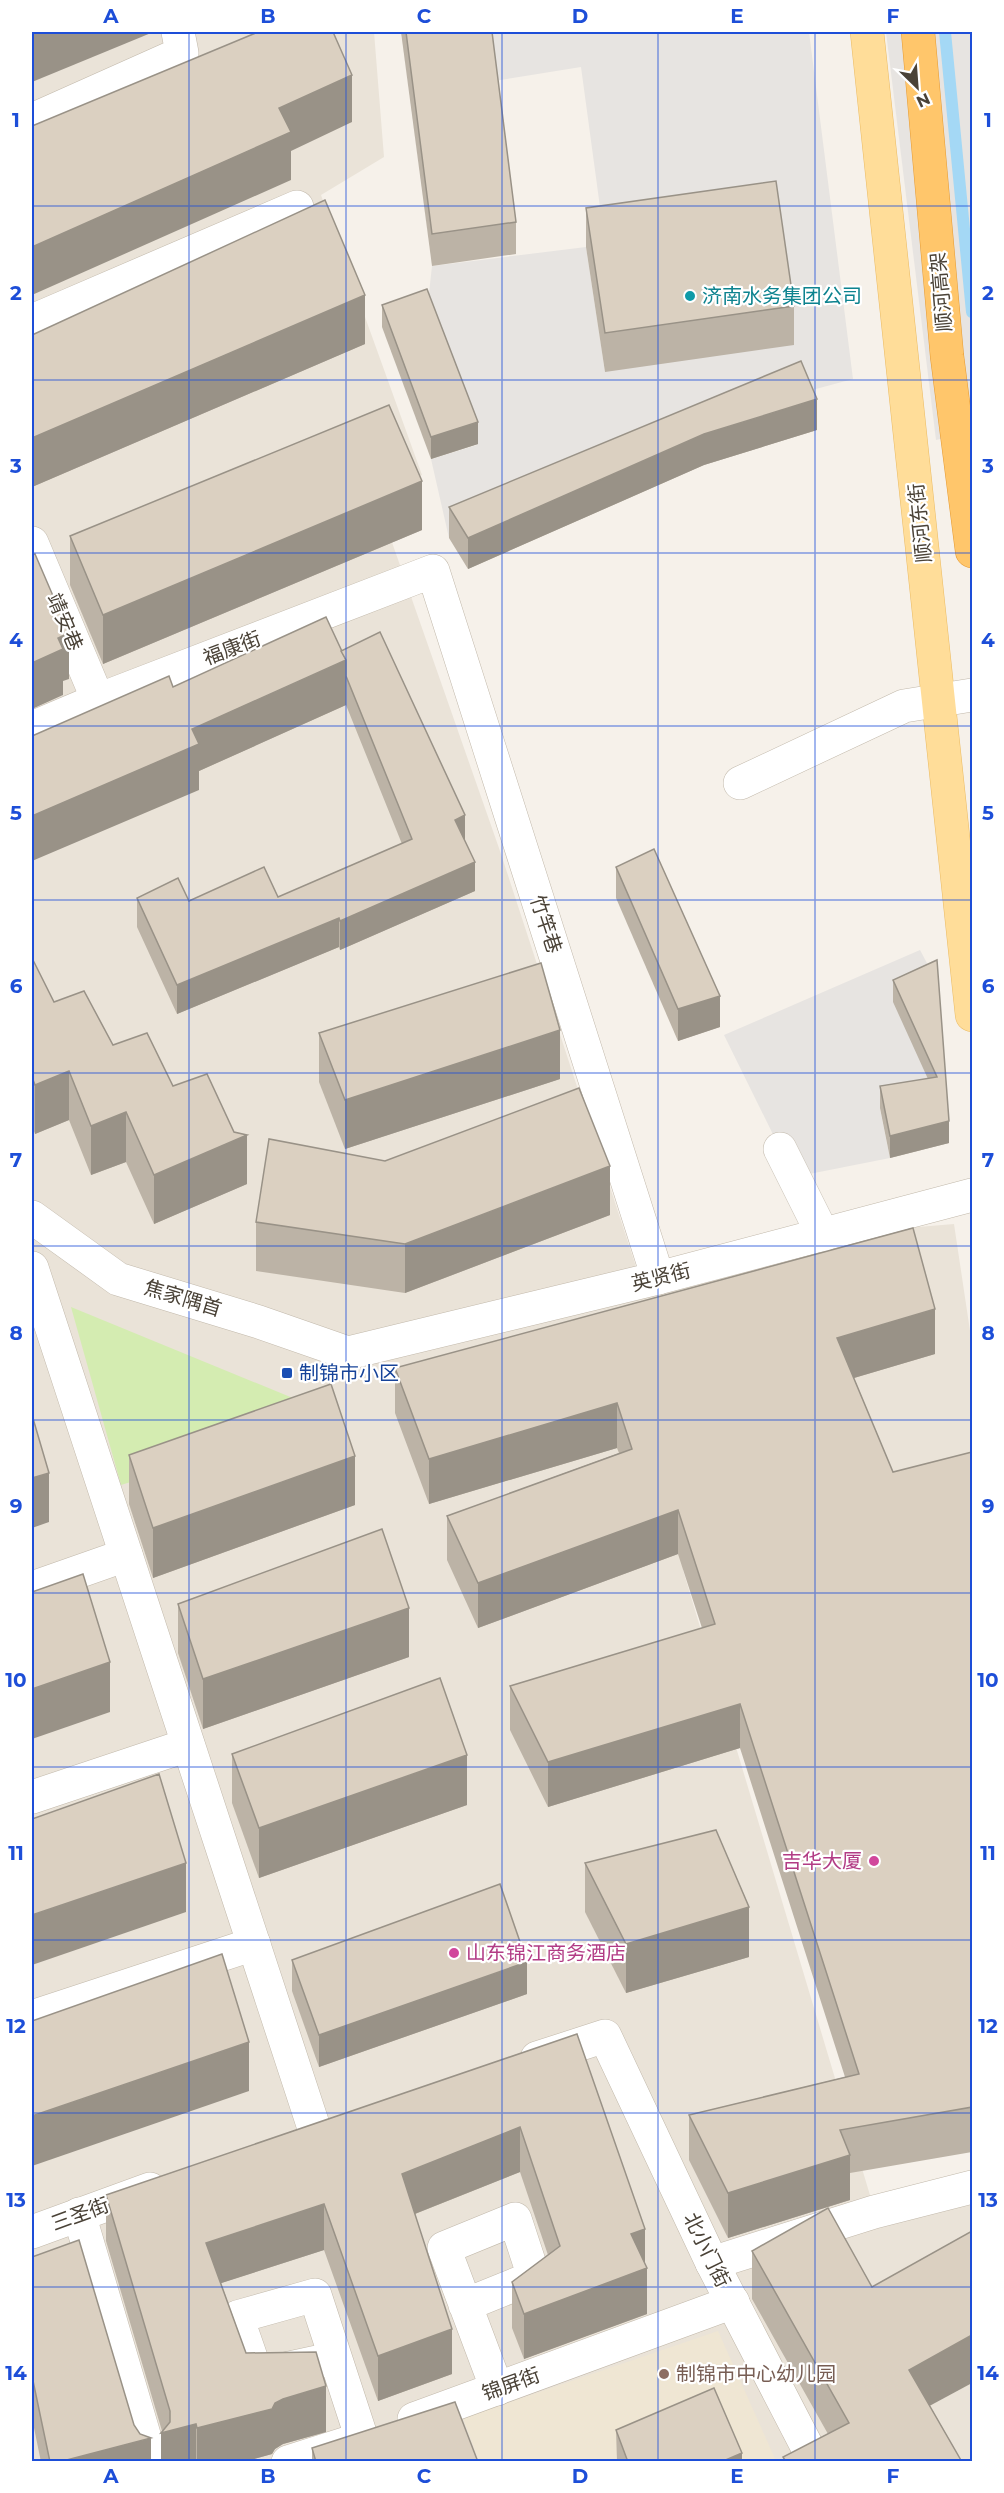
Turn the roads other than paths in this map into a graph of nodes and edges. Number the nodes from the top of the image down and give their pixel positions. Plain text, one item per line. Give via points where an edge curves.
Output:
1 (178, 32) edge
2 (867, 32) edge
3 (918, 32) edge
4 (32, 120) edge
5 (297, 207) dead end
6 (32, 321) edge
7 (32, 543) edge
8 (972, 551) edge
9 (434, 571) joint
10 (972, 695) edge
11 (98, 700) junction
12 (939, 700) junction
13 (32, 728) edge
14 (740, 783) dead end
15 (972, 1015) edge
16 (780, 1149) dead end
17 (972, 1195) edge
18 (32, 1217) edge
19 (823, 1235) junction
20 (32, 1268) edge
21 (658, 1278) junction
22 (43, 1339) edge
23 (348, 1353) joint
24 (126, 1556) junction
25 (32, 1588) edge
26 (188, 1745) junction
27 (32, 1797) edge
28 (254, 1944) junction
29 (32, 2017) edge
30 (505, 2069) edge
31 (349, 2120) edge
32 (180, 2179) edge
33 (972, 2187) edge
34 (79, 2214) junction
35 (32, 2232) edge
36 (712, 2263) junction
37 (733, 2302) junction
38 (465, 2305) dead end
39 (335, 2358) dead end
40 (497, 2389) junction
41 (362, 2439) junction
42 (152, 2462) edge
43 (288, 2462) edge
44 (815, 2462) edge

1 - 4 street via 182,53
2 - 12 main road, 顺河东街
3 - 8 highway, 顺河高架 via 946,356
5 - 6 street
7 - 11 street, 靖安巷
9 - 11 street, 福康街
9 - 21 street, 竹竿巷
10 - 12 street
11 - 13 street, 福康街
12 - 14 street via 904,706
12 - 15 main road, 顺河东街
16 - 19 street
17 - 19 street, 英贤街
18 - 23 street, 焦家隅首 via 118,1279
19 - 21 street, 英贤街
20 - 22 street
21 - 23 street, 英贤街
22 - 24 street
24 - 25 street
24 - 26 street
26 - 27 street
26 - 28 street
28 - 29 street
28 - 31 street via 304,2135
30 - 36 street, 北小门街 via 605,2036
32 - 34 street, 三圣街
33 - 36 street via 873,2212
34 - 35 street, 三圣街
34 - 42 street
36 - 37 street, 北小门街
37 - 40 street, 锦屏街
37 - 44 street, 北小门街
38 - 40 street
39 - 41 street
40 - 41 street, 锦屏街
41 - 43 street, 锦屏街

